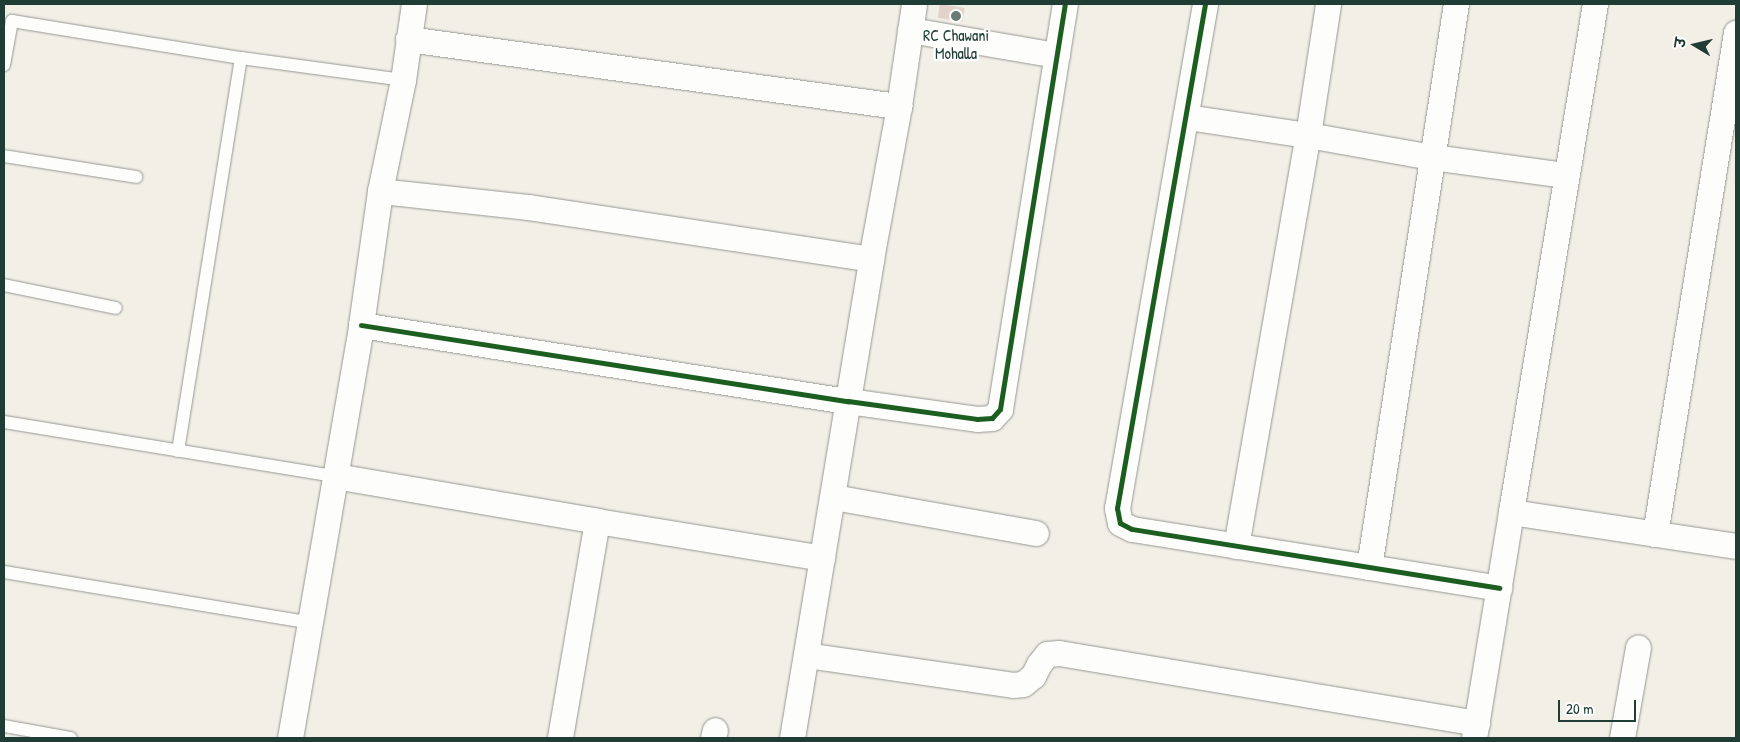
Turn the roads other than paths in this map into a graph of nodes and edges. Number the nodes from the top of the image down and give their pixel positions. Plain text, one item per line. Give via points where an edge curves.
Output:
1 (414, 4) edge
2 (914, 4) edge
3 (1065, 4) edge
4 (1205, 4) edge
5 (1328, 4) edge
6 (1456, 4) edge
7 (1595, 4) edge
8 (8, 20) edge
9 (910, 30) junction
10 (1736, 32) edge
11 (408, 38) junction
12 (1057, 55) junction
13 (241, 58) junction
14 (4, 65) edge
15 (403, 80) junction
16 (899, 106) junction
17 (1187, 117) junction
18 (1308, 134) junction
19 (4, 156) edge
20 (1432, 157) junction
21 (1566, 175) junction
22 (136, 177) dead end
23 (380, 191) junction
24 (871, 260) junction
25 (4, 285) edge
26 (116, 308) dead end
27 (361, 325) junction
28 (848, 401) junction
29 (4, 422) edge
30 (178, 451) junction
31 (335, 476) junction
32 (833, 497) junction
33 (1511, 512) junction
34 (597, 521) junction
35 (1036, 533) dead end
36 (1656, 534) junction
37 (1236, 546) junction
38 (1736, 546) edge
39 (822, 558) junction
40 (1369, 567) junction
41 (4, 572) edge
42 (1499, 588) junction
43 (311, 623) junction
44 (1638, 647) dead end
45 (806, 655) junction
46 (4, 726) edge
47 (1476, 730) edge
48 (71, 738) edge
49 (290, 738) edge
50 (560, 738) edge
51 (792, 738) edge
52 (1622, 738) edge

1 - 11 street
2 - 9 street
3 - 12 street
4 - 17 street
5 - 18 street
6 - 20 street
7 - 21 street
8 - 13 lane
8 - 14 lane
9 - 12 street
9 - 16 street
10 - 36 street
11 - 15 street
11 - 16 street
12 - 28 street via 1000,409 992,418 977,419
13 - 15 lane
13 - 30 lane
15 - 23 street
16 - 24 street
17 - 18 street
17 - 37 street via 1117,508 1120,523 1132,529
18 - 20 street
18 - 37 street
19 - 22 lane
20 - 21 street
20 - 40 street
21 - 33 street
23 - 24 street via 538,209
23 - 27 street
24 - 28 street
25 - 26 lane
27 - 28 street
27 - 31 street
28 - 32 street
29 - 30 lane
30 - 31 lane
31 - 34 street
31 - 43 street
32 - 35 street
32 - 39 street
33 - 36 street
33 - 42 street
34 - 39 street
34 - 50 street
36 - 38 street
37 - 40 street
39 - 45 street
40 - 42 street
41 - 43 lane
42 - 47 street
43 - 49 street
44 - 52 street
45 - 47 street via 1023,684 1033,676 1047,654 1059,653
45 - 51 street
46 - 48 lane

